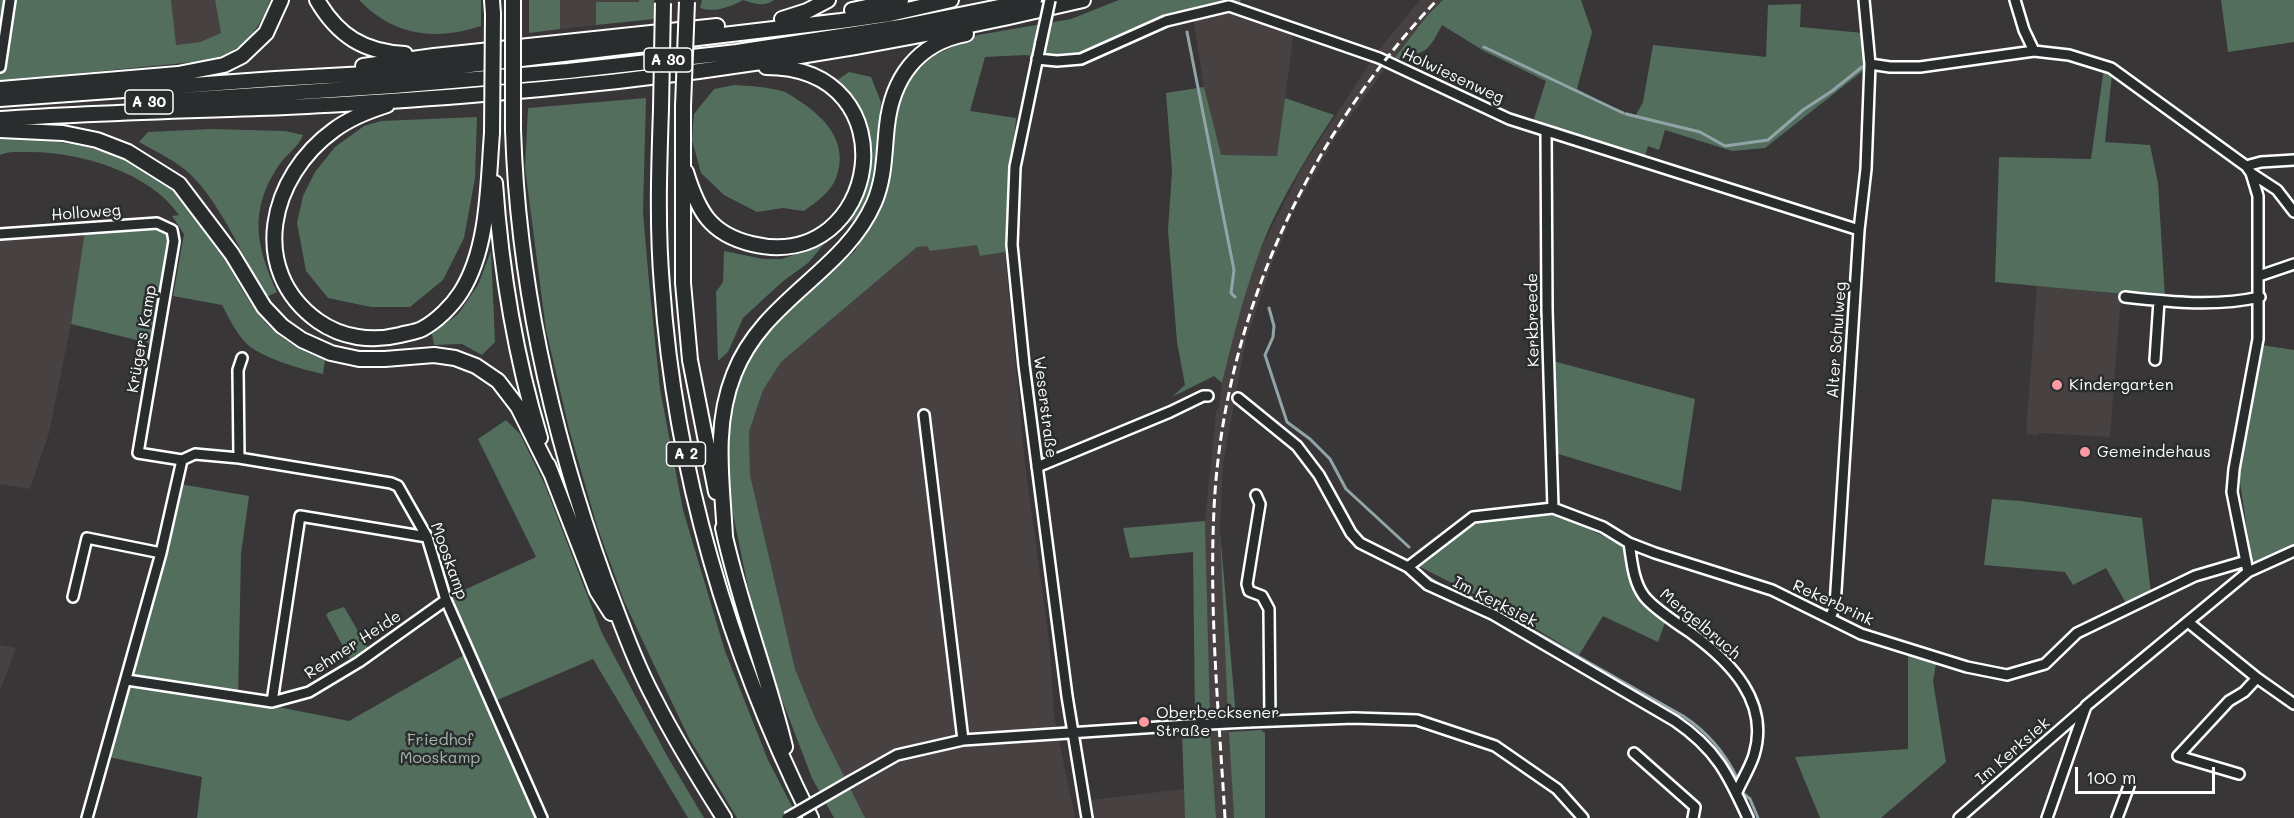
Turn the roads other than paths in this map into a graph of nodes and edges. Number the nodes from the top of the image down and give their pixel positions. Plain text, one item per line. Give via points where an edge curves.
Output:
1 (10, 0) edge
2 (281, 0) edge
3 (317, 0) edge
4 (492, 0) edge
5 (687, 0) edge
6 (828, 0) edge
7 (901, 0) edge
8 (951, 0) edge
9 (1034, 0) edge
10 (1050, 0) edge
11 (1864, 0) edge
12 (2016, 0) edge
13 (663, 1) edge
14 (1077, 1) edge
15 (513, 7) edge
16 (782, 20) junction
17 (2034, 51) junction
18 (434, 56) junction
19 (1037, 59) junction
20 (1870, 64) junction
21 (0, 65) edge
22 (734, 67) junction
23 (275, 79) junction
24 (0, 89) edge
25 (460, 96) junction
26 (0, 99) edge
27 (0, 117) edge
28 (0, 130) edge
29 (1546, 132) junction
30 (492, 133) junction
31 (682, 143) junction
32 (2294, 160) edge
33 (2248, 170) junction
34 (2294, 212) edge
35 (172, 230) joint
36 (1859, 230) junction
37 (0, 234) edge
38 (2294, 264) edge
39 (2259, 276) junction
40 (2125, 297) dead end
41 (2260, 297) junction
42 (2159, 301) junction
43 (242, 358) dead end
44 (2155, 360) dead end
45 (1208, 396) dead end
46 (1239, 398) dead end
47 (924, 415) dead end
48 (138, 453) joint
49 (239, 458) junction
50 (182, 460) junction
51 (1037, 467) junction
52 (551, 473) junction
53 (1256, 495) dead end
54 (1553, 508) junction
55 (725, 536) junction
56 (427, 537) junction
57 (1629, 543) junction
58 (2294, 551) edge
59 (161, 553) junction
60 (2246, 561) junction
61 (1408, 567) junction
62 (2248, 572) junction
63 (73, 597) dead end
64 (446, 600) junction
65 (1830, 618) junction
66 (2188, 622) junction
67 (626, 638) junction
68 (2257, 678) junction
69 (127, 680) junction
70 (272, 702) junction
71 (2294, 704) edge
72 (2086, 706) junction
73 (1270, 721) junction
74 (1072, 733) junction
75 (963, 740) junction
76 (1634, 753) dead end
77 (2239, 774) dead end
78 (794, 784) junction
79 (2129, 786) dead end
80 (1737, 792) junction
81 (87, 818) edge
82 (542, 818) edge
83 (724, 818) edge
84 (787, 818) edge
85 (811, 818) edge
86 (1087, 818) edge
87 (1582, 818) edge
88 (1693, 818) edge
89 (1748, 818) edge
90 (1959, 818) edge
91 (2047, 818) edge
92 (2117, 818) edge

1 - 21 street
2 - 24 highway via 266,33 242,56 224,64 178,74
3 - 18 highway via 339,31 353,41 393,54
4 - 30 highway, bridge
5 - 31 highway, bridge
6 - 16 highway
7 - 16 highway
8 - 23 highway, A 30 via 841,21 431,70
9 - 27 highway, A 30 via 888,29 737,52 568,71
10 - 19 street, Weserstraße, bridge
11 - 20 street, Alter Schulweg
12 - 17 street
13 - 78 highway, A 2, bridge via 658,197 669,358 694,496 734,637
14 - 22 highway via 904,38
14 - 55 highway via 1028,22 954,36 933,45 900,77 891,100 880,183 863,223 836,256 763,324 734,372 724,401 719,440
15 - 67 highway, bridge via 514,177 534,325 560,441 590,540
16 - 18 highway
17 - 20 street via 1920,67
17 - 33 street via 2069,55 2111,68
18 - 23 highway
19 - 29 street, Holwiesenweg via 1081,58 1166,21 1229,6 1378,58 1509,119
19 - 51 street, Weserstraße via 1015,167 1012,245
20 - 36 street, Alter Schulweg
22 - 25 highway
22 - 31 highway via 802,71 828,83 844,99 856,118 864,157 856,196 842,217 825,232 802,243 769,248 732,238 714,226 695,200
23 - 26 highway, A 30
25 - 27 highway
25 - 30 highway via 392,104 360,114 334,129 309,151 290,177 278,208 273,239 278,269 305,312 328,328 357,338 387,338 422,329 444,312 462,291 475,261 487,199
28 - 52 highway via 63,133 97,140 128,152 179,184 232,254 264,307 302,340 331,353 359,359 435,355 476,366 498,381 518,407
29 - 36 street, Holwiesenweg
29 - 54 street, Kerkbreede
30 - 52 highway via 506,286 519,357
31 - 55 highway via 683,283 690,360
32 - 33 street via 2261,162
33 - 34 street via 2277,190
33 - 39 street via 2258,196
35 - 37 street, Holloweg via 158,222
35 - 48 street, Krügers Kamp via 174,241
36 - 65 street, Alter Schulweg via 1835,606
38 - 39 street
39 - 41 street
40 - 42 street
41 - 42 street via 2206,304
41 - 60 street via 2256,357 2232,492
42 - 44 street
43 - 49 street via 238,370
45 - 51 street
46 - 61 street, Im Kerksiek via 1297,446 1360,543
47 - 75 street
48 - 50 street, Mooskamp
49 - 50 street, Mooskamp via 195,454
49 - 56 street, Mooskamp via 391,483 398,486
50 - 59 street
51 - 74 street, Weserstraße
52 - 67 highway via 597,591
53 - 73 street via 1260,504 1247,584 1250,591 1262,596 1269,609
54 - 57 street, Rekerbrink via 1603,526
54 - 61 street, Rekerbrink via 1473,517
55 - 78 highway
56 - 64 street, Mooskamp
56 - 70 street via 300,516
57 - 65 street, Rekerbrink via 1772,590
57 - 80 street, Mergelbruch via 1634,575 1644,597 1731,667 1757,712 1754,755
58 - 62 street, Im Kerksiek
59 - 63 street via 87,538
59 - 69 street
60 - 62 street
60 - 65 street, Rekerbrink via 2195,576 2077,633 2045,664 2007,675 1893,645
61 - 80 street, Im Kerksiek via 1428,585 1494,615 1697,736
62 - 66 street, Im Kerksiek
64 - 70 street, Rehmer Heide via 309,692
64 - 82 street, Mooskamp
66 - 68 street
66 - 72 street, Im Kerksiek
67 - 83 highway via 655,700
68 - 71 street
68 - 77 street via 2229,701 2178,756
69 - 70 street, Rehmer Heide
69 - 81 street
72 - 90 street, Im Kerksiek
72 - 91 street
73 - 74 street, bridge
73 - 87 street via 1400,719 1450,730 1495,746 1557,789
74 - 75 street
74 - 86 street, Weserstraße
75 - 84 street, bridge via 897,755
76 - 88 street via 1695,807
78 - 85 highway, A 2
79 - 92 street
80 - 89 street, Im Kerksiek

